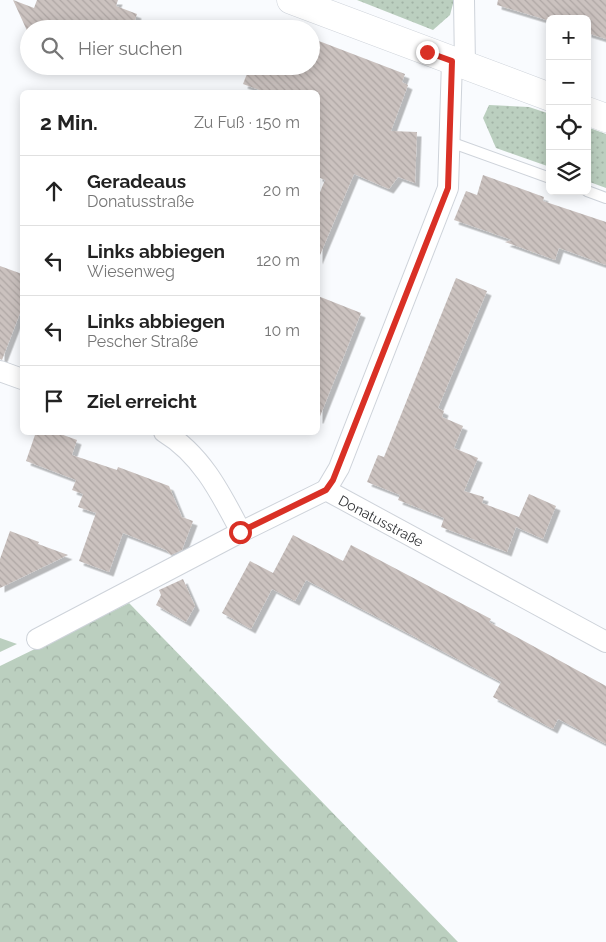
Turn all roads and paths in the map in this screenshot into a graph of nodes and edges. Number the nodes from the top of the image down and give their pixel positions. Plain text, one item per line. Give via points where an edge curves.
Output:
1 (291, 0) edge
2 (464, 0) edge
3 (459, 64) junction
4 (546, 96) edge
5 (591, 112) edge
6 (606, 118) edge
7 (450, 142) junction
8 (546, 177) edge
9 (591, 192) edge
10 (606, 198) edge
11 (0, 371) edge
12 (20, 378) edge
13 (168, 435) edge
14 (326, 490) junction
15 (240, 532) junction
16 (37, 639) dead end
17 (606, 642) edge

1 - 3 main road
2 - 3 street
3 - 4 main road
3 - 7 street
5 - 6 main road
7 - 8 lane
7 - 14 street via 448,188 339,468
9 - 10 lane
11 - 12 street
13 - 15 street via 199,461
14 - 15 street, Donatusstraße
14 - 17 street, Donatusstraße
15 - 16 street, Donatusstraße

